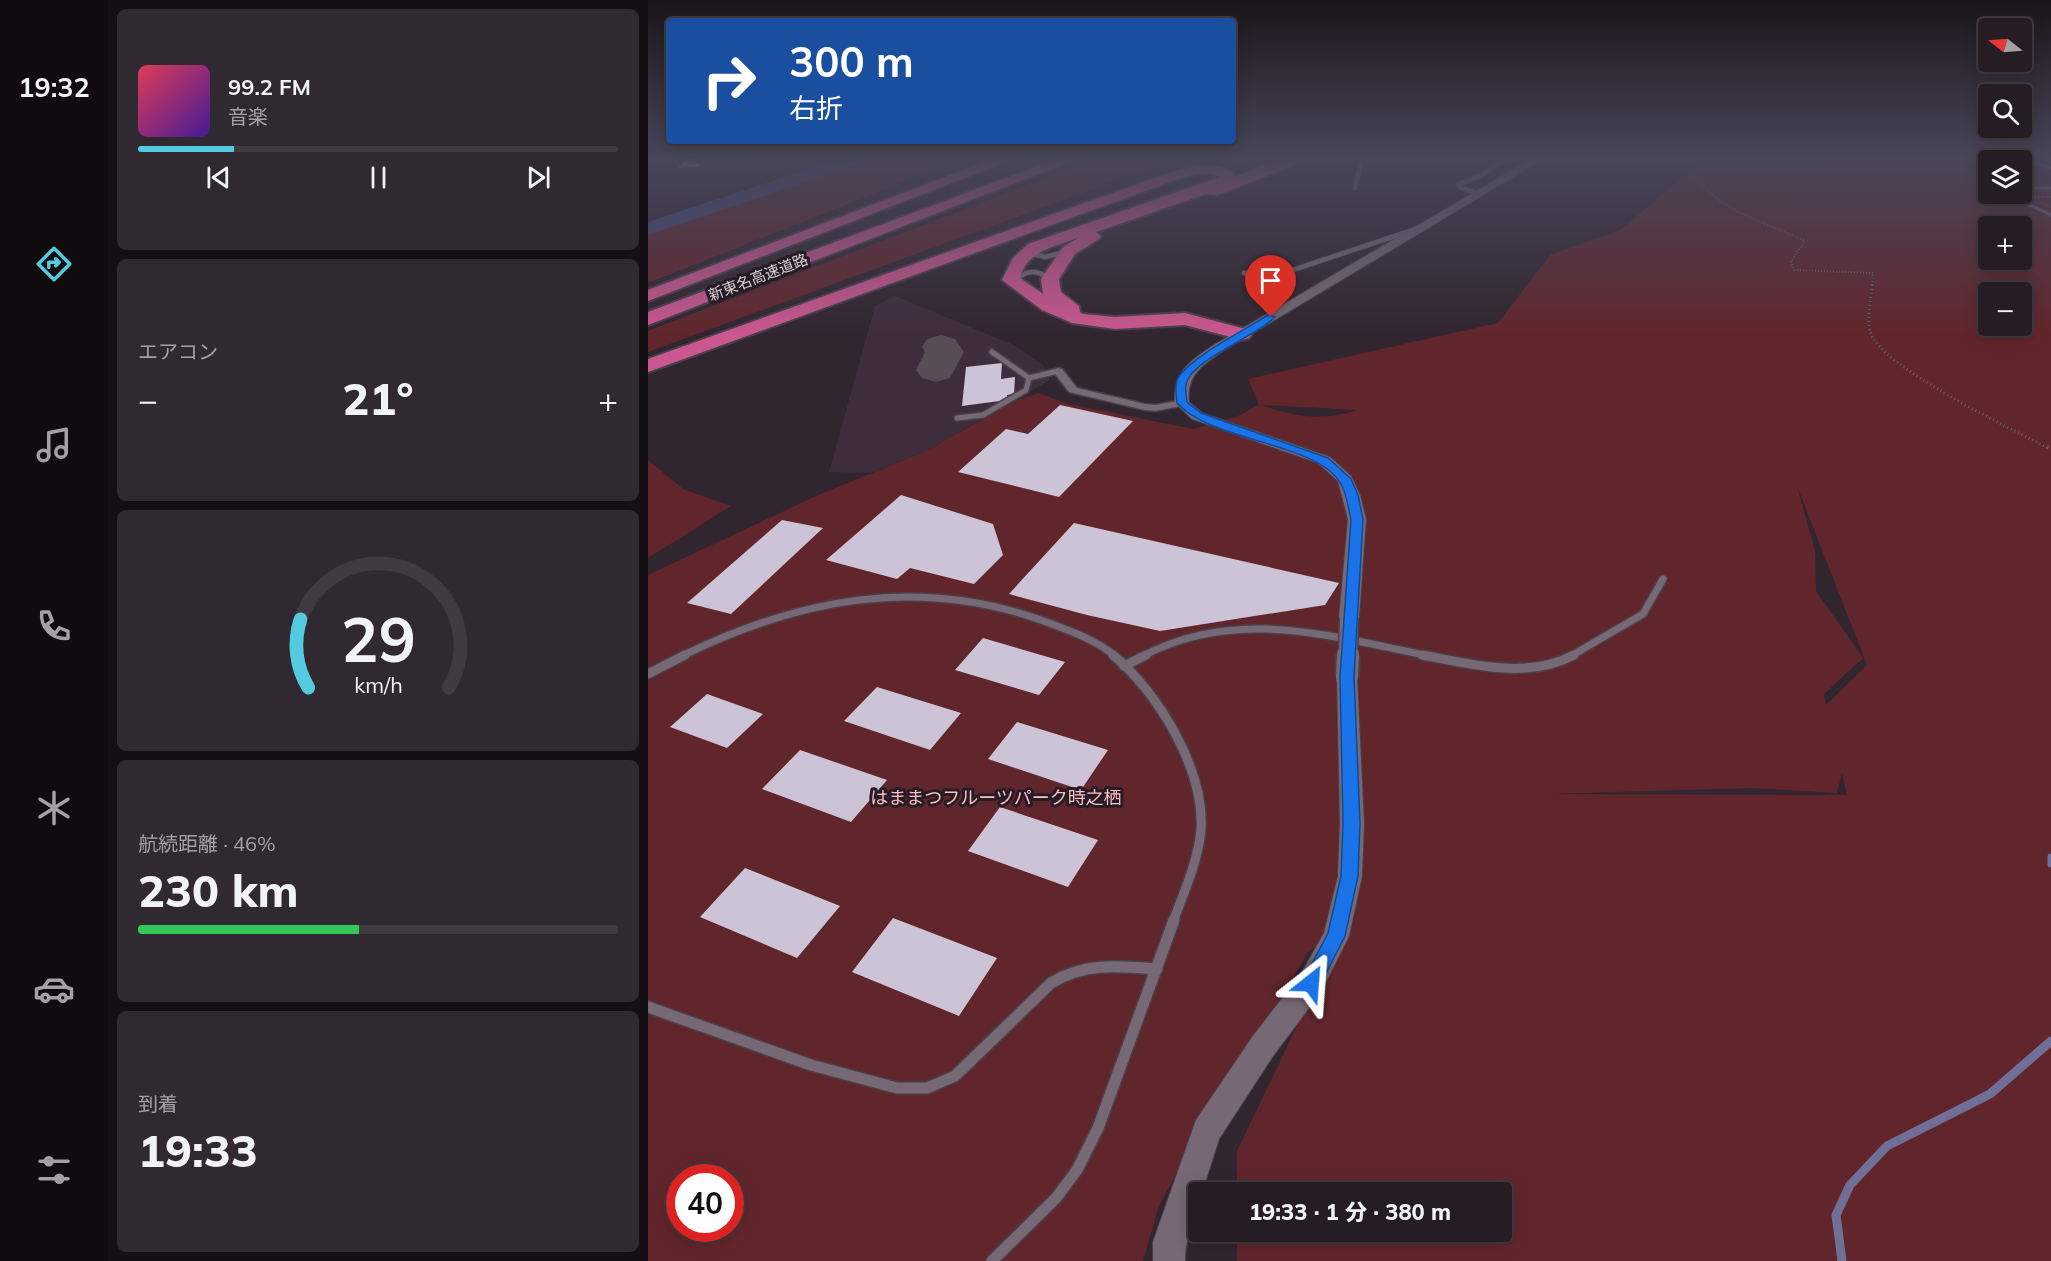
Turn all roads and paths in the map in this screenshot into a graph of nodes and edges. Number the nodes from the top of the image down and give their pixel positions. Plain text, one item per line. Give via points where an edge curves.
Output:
1 (849, 218) edge
2 (876, 218) edge
3 (915, 218) edge
4 (1057, 218) edge
5 (1121, 218) edge
6 (1139, 218) edge
7 (1438, 218) edge
8 (1750, 218) edge
9 (1420, 228) junction
10 (1034, 248) junction
11 (1069, 250) junction
12 (1244, 273) dead end
13 (1050, 279) junction
14 (1013, 283) junction
15 (648, 296) edge
16 (648, 302) edge
17 (648, 319) edge
18 (1248, 331) junction
19 (992, 352) dead end
20 (648, 366) edge
21 (1058, 371) joint
22 (1029, 378) junction
23 (1182, 403) junction
24 (957, 418) dead end
25 (2051, 449) edge
26 (1663, 579) dead end
27 (1124, 666) junction
28 (648, 674) edge
29 (1157, 969) junction
30 (648, 1007) edge
31 (992, 1261) edge
32 (1169, 1261) edge

1 - 15 highway
2 - 16 highway, 新東名高速道路
3 - 17 highway, 新東名高速道路
4 - 20 highway
5 - 10 highway
6 - 11 highway
7 - 9 street
8 - 25 path via 1805,241 1791,261 1794,270 1873,273 1870,334 1884,354 1923,380
9 - 12 lane via 1266,279
9 - 18 street
10 - 11 lane via 1033,254 1040,257
10 - 14 highway via 1012,272
11 - 13 highway
13 - 14 lane via 1031,271
13 - 18 highway via 1056,298 1082,314 1116,318 1187,314
14 - 18 highway via 1058,311 1079,319 1115,323 1185,319
18 - 23 street via 1184,377 1180,389
19 - 22 lane
21 - 22 lane
21 - 23 street via 1073,390 1145,407
22 - 24 lane via 1026,390 983,415
23 - 32 street, bridge via 1197,416 1324,460 1345,479 1357,519 1347,677 1350,876 1336,936 1311,983 1263,1046 1207,1131 1169,1242
26 - 27 lane via 1643,614 1616,632 1560,662 1528,668 1491,668 1302,632 1255,627 1202,633 1162,646
27 - 28 lane via 1111,652 1072,631 998,607 933,597 886,598 799,610 697,647
27 - 29 lane via 1169,722 1196,784 1202,827 1192,870
29 - 30 lane via 1102,965 1069,970 955,1076 927,1088 897,1088 811,1065
29 - 31 lane via 1098,1128 1077,1170 1056,1198

